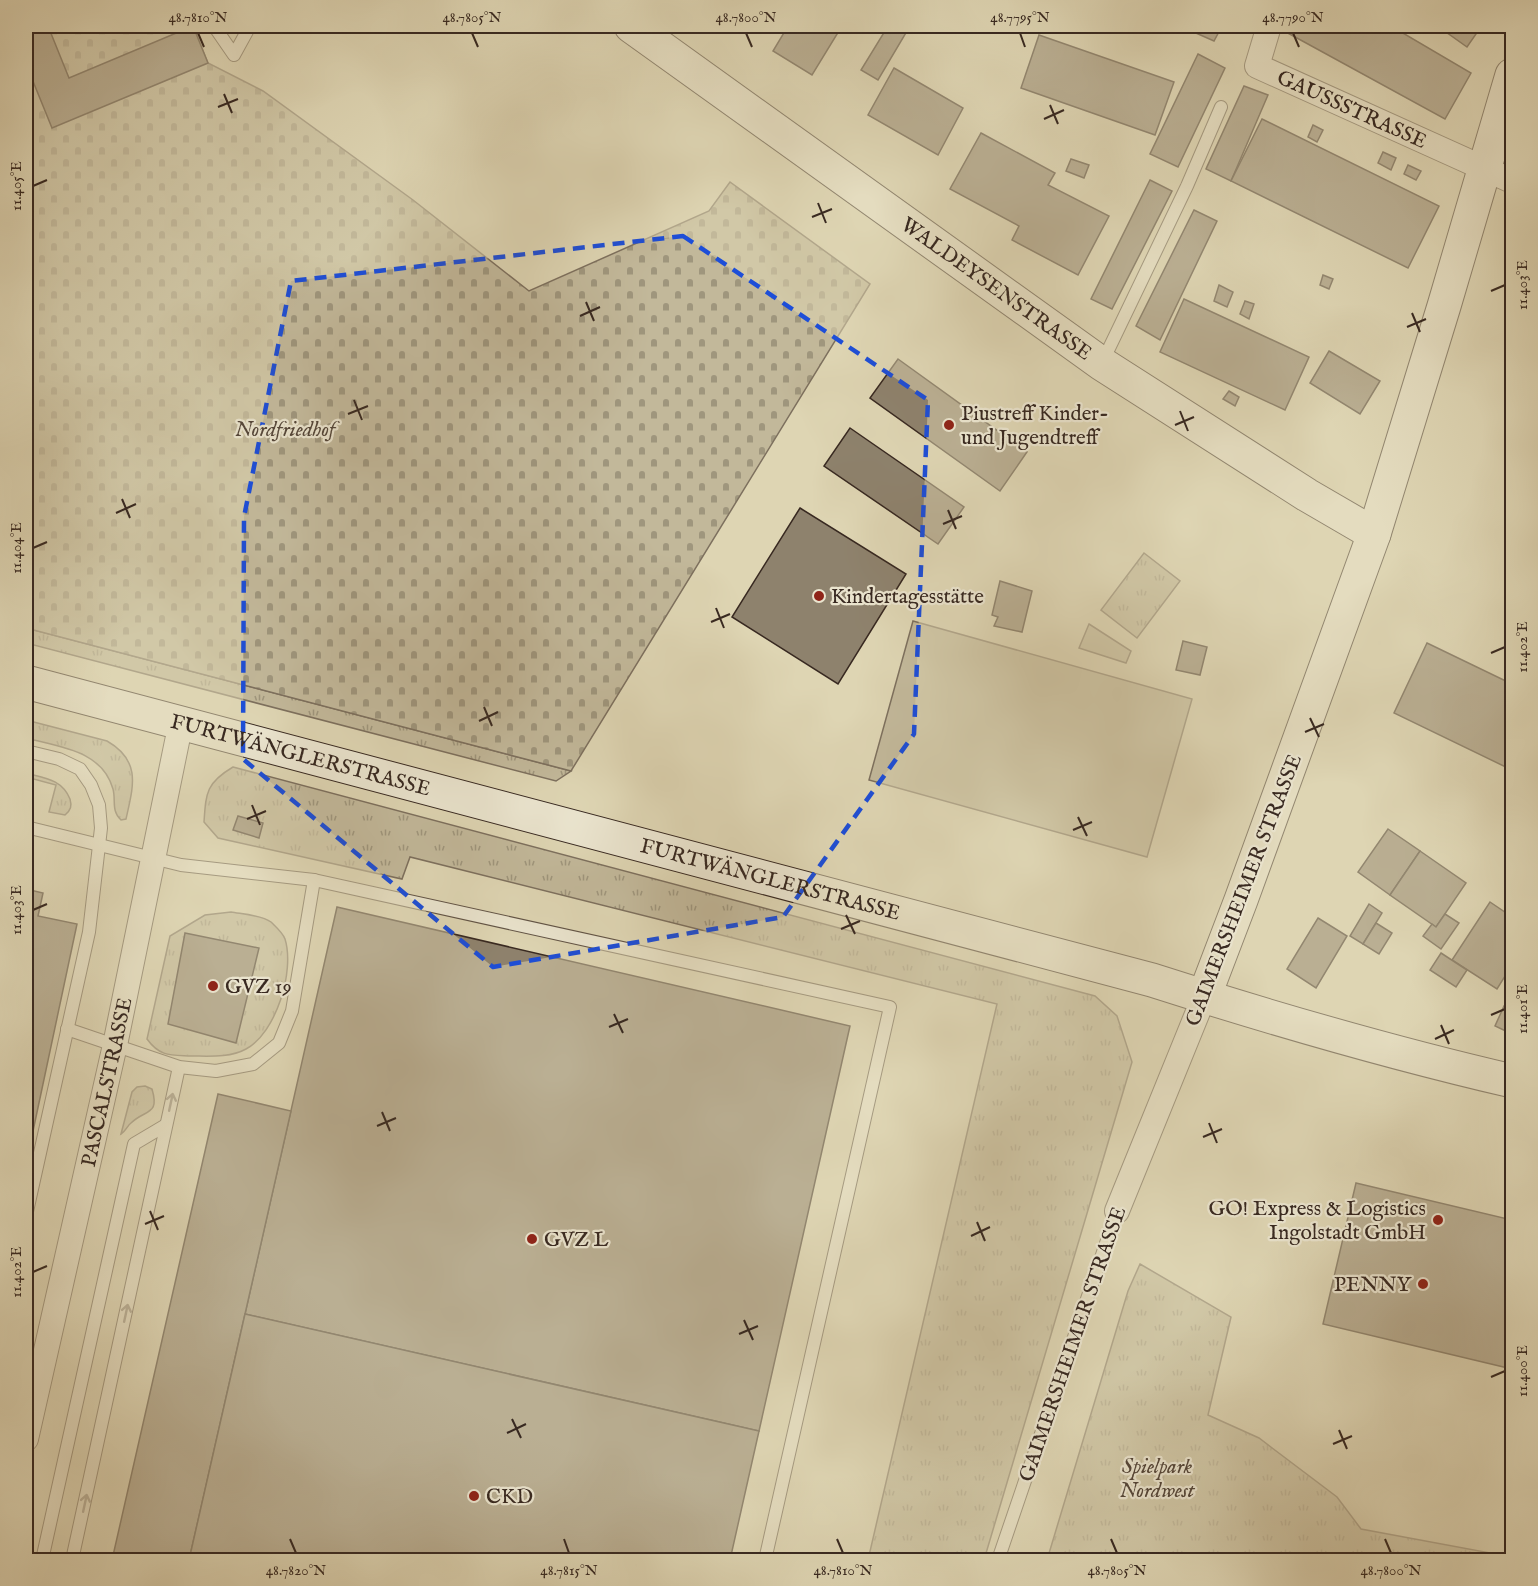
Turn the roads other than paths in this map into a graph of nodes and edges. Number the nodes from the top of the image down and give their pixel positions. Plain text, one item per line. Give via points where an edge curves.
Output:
1 (214, 26) edge
2 (250, 26) edge
3 (631, 26) edge
4 (1269, 26) edge
5 (1512, 75) edge
6 (1221, 106) dead end
7 (1499, 176) edge
8 (1102, 364) junction
9 (1374, 534) junction
10 (26, 682) edge
11 (181, 722) junction
12 (26, 751) edge
13 (26, 827) edge
14 (99, 846) junction
15 (152, 859) junction
16 (314, 879) junction
17 (1204, 997) junction
18 (67, 1029) junction
19 (115, 1045) junction
20 (179, 1067) junction
21 (1512, 1081) edge
22 (166, 1125) junction
23 (1117, 1210) joint
24 (26, 1216) edge
25 (26, 1439) edge
26 (42, 1560) edge
27 (72, 1560) edge
28 (765, 1560) edge
29 (998, 1560) edge

1 - 2 lane via 234,55
3 - 8 street, WALDEYSENSTRASSE
4 - 7 street, GAUSSSTRASSE via 1257,66
5 - 7 street, GAIMERSHEIMER STRASSE
6 - 8 lane
7 - 9 street, GAIMERSHEIMER STRASSE
8 - 9 street, WALDEYSENSTRASSE
9 - 17 street, GAIMERSHEIMER STRASSE
10 - 11 street, FURTWÄNGLERSTRASSE
11 - 15 street, PASCALSTRASSE
11 - 17 street, FURTWÄNGLERSTRASSE
12 - 14 lane via 59,759 80,770 99,805
13 - 14 lane
14 - 15 lane
14 - 18 lane via 89,932
15 - 16 lane
15 - 19 street, PASCALSTRASSE
16 - 20 lane via 292,1011 279,1043 254,1064 216,1071
16 - 28 lane via 890,1007
17 - 21 street, FURTWÄNGLERSTRASSE
17 - 23 street, GAIMERSHEIMER STRASSE
18 - 19 lane
18 - 24 lane
19 - 20 lane
19 - 25 street, PASCALSTRASSE
22 -> 20 lane
22 - 26 lane via 134,1144
27 -> 22 lane
23 - 29 lane, GAIMERSHEIMER STRASSE

